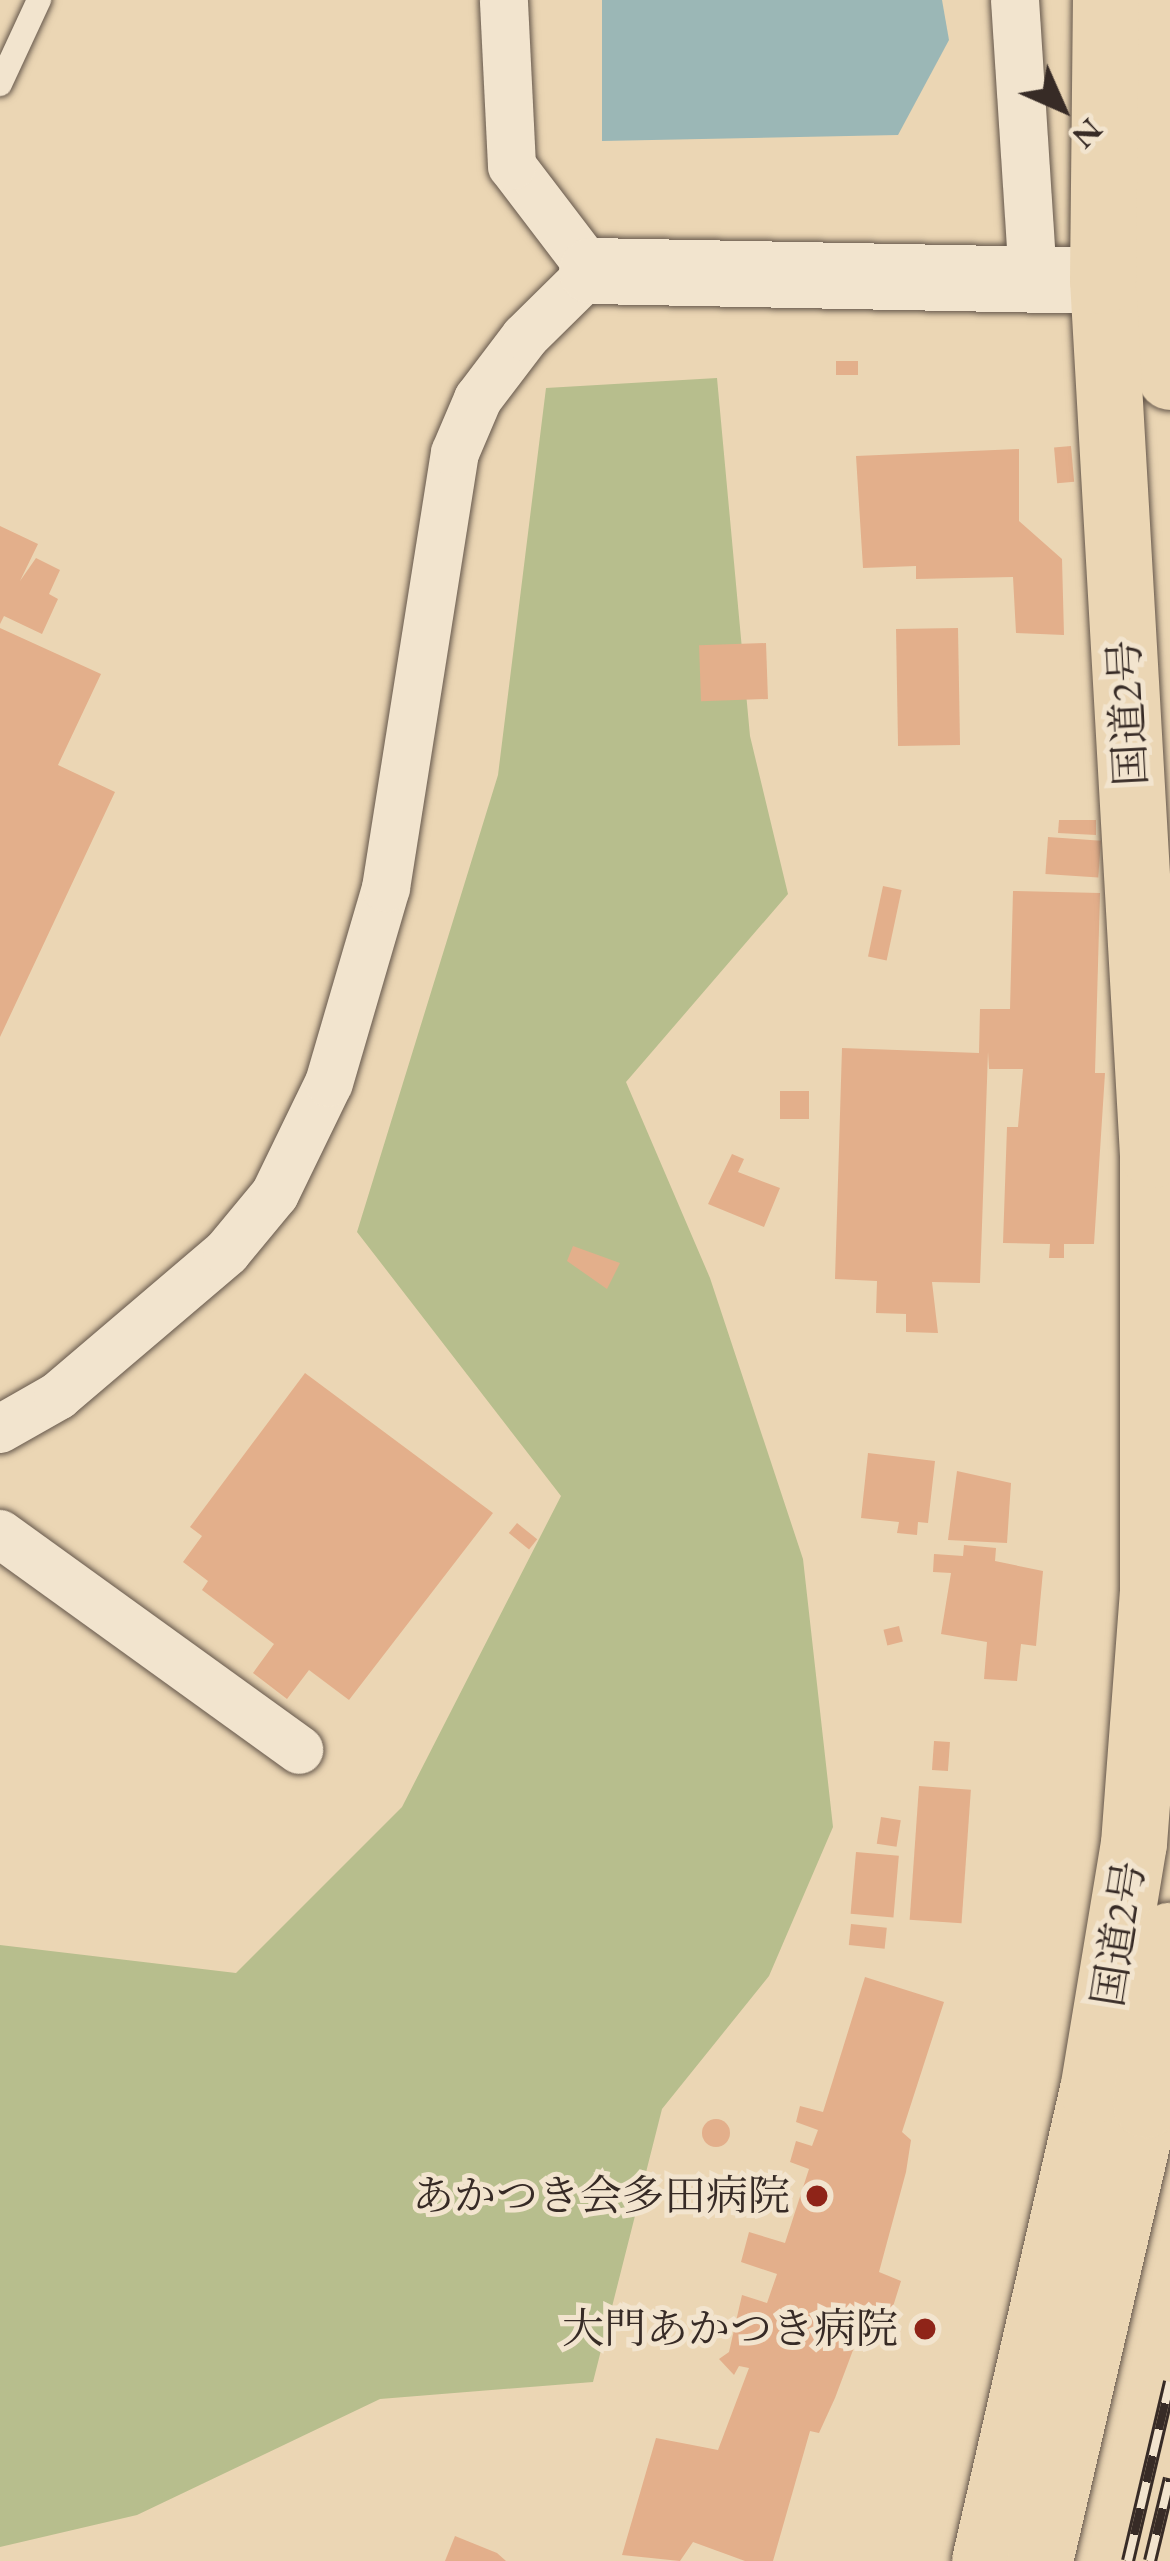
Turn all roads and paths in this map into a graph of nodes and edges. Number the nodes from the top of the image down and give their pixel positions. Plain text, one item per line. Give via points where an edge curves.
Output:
1 (38, 0) edge
2 (504, 0) edge
3 (1015, 0) edge
4 (1106, 0) edge
5 (1163, 0) edge
6 (0, 84) edge
7 (592, 271) junction
8 (1033, 281) junction
9 (1135, 281) junction
10 (1170, 377) edge
11 (0, 1429) edge
12 (0, 1534) edge
13 (299, 1750) dead end
14 (1170, 1936) edge
15 (986, 2561) edge
16 (1040, 2561) edge

1 - 6 lane
2 - 7 street via 512,166
3 - 8 street
4 - 9 highway, 国道2号
5 - 9 highway, 国道2号
7 - 8 street
7 - 11 street via 525,337 478,399 455,453 386,888 329,1083 274,1194 227,1252 163,1310 58,1396
8 - 9 street
9 - 10 highway, 国道2号
9 - 15 highway, 国道2号 via 1154,1593 1134,1844 1093,2091
12 - 13 street
14 - 16 highway, 国道2号 via 1146,2104

